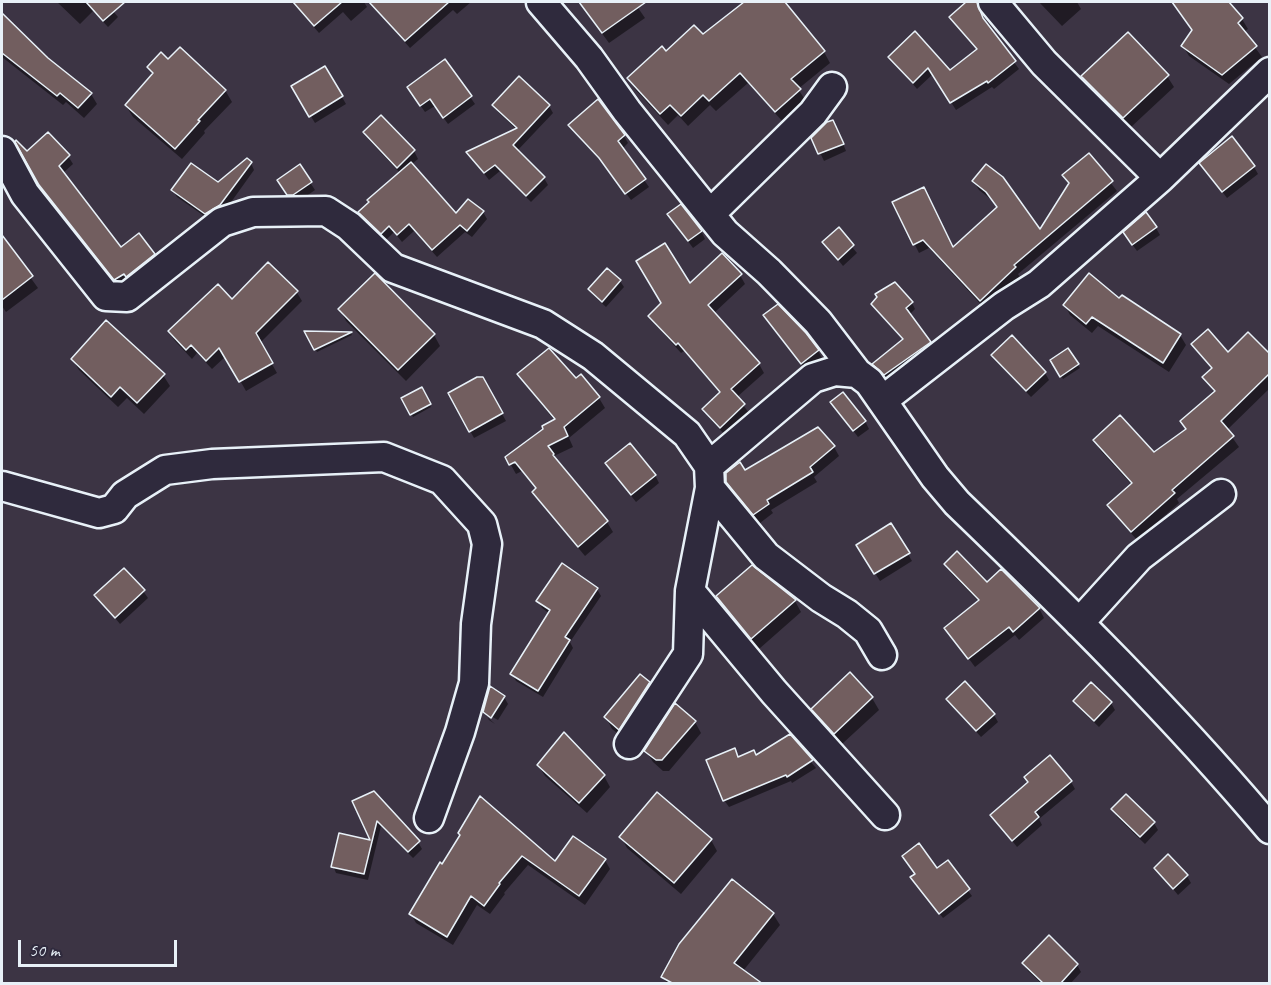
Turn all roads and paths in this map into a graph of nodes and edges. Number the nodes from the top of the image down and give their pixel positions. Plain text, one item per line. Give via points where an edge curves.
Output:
1 (541, 2) edge
2 (993, 2) edge
3 (1269, 72) edge
4 (832, 87) dead end
5 (2, 151) edge
6 (1160, 178) junction
7 (710, 214) junction
8 (857, 373) junction
9 (883, 400) junction
10 (710, 477) junction
11 (2, 486) edge
12 (1221, 494) dead end
13 (690, 591) junction
14 (1079, 622) junction
15 (882, 656) dead end
16 (629, 744) dead end
17 (885, 815) dead end
18 (429, 818) dead end
19 (1269, 829) edge

1 - 7 street
2 - 6 street via 1044,63
3 - 6 street
4 - 7 street via 813,113
5 - 10 street via 26,195 106,296 127,297 222,222 253,212 326,211 349,226 393,268 543,324 593,356 687,434
6 - 9 street via 1039,284 1004,306
7 - 8 street via 818,322
8 - 9 street
8 - 10 street via 835,371 813,378
9 - 14 street via 957,503
10 - 13 street
10 - 15 street via 766,556 868,631
11 - 18 street via 99,513 114,509 125,495 165,470 212,464 384,457 442,480 482,525 487,544 476,624 474,683
12 - 14 street via 1139,557
13 - 16 street via 688,654
13 - 17 street
14 - 19 street via 1213,762

